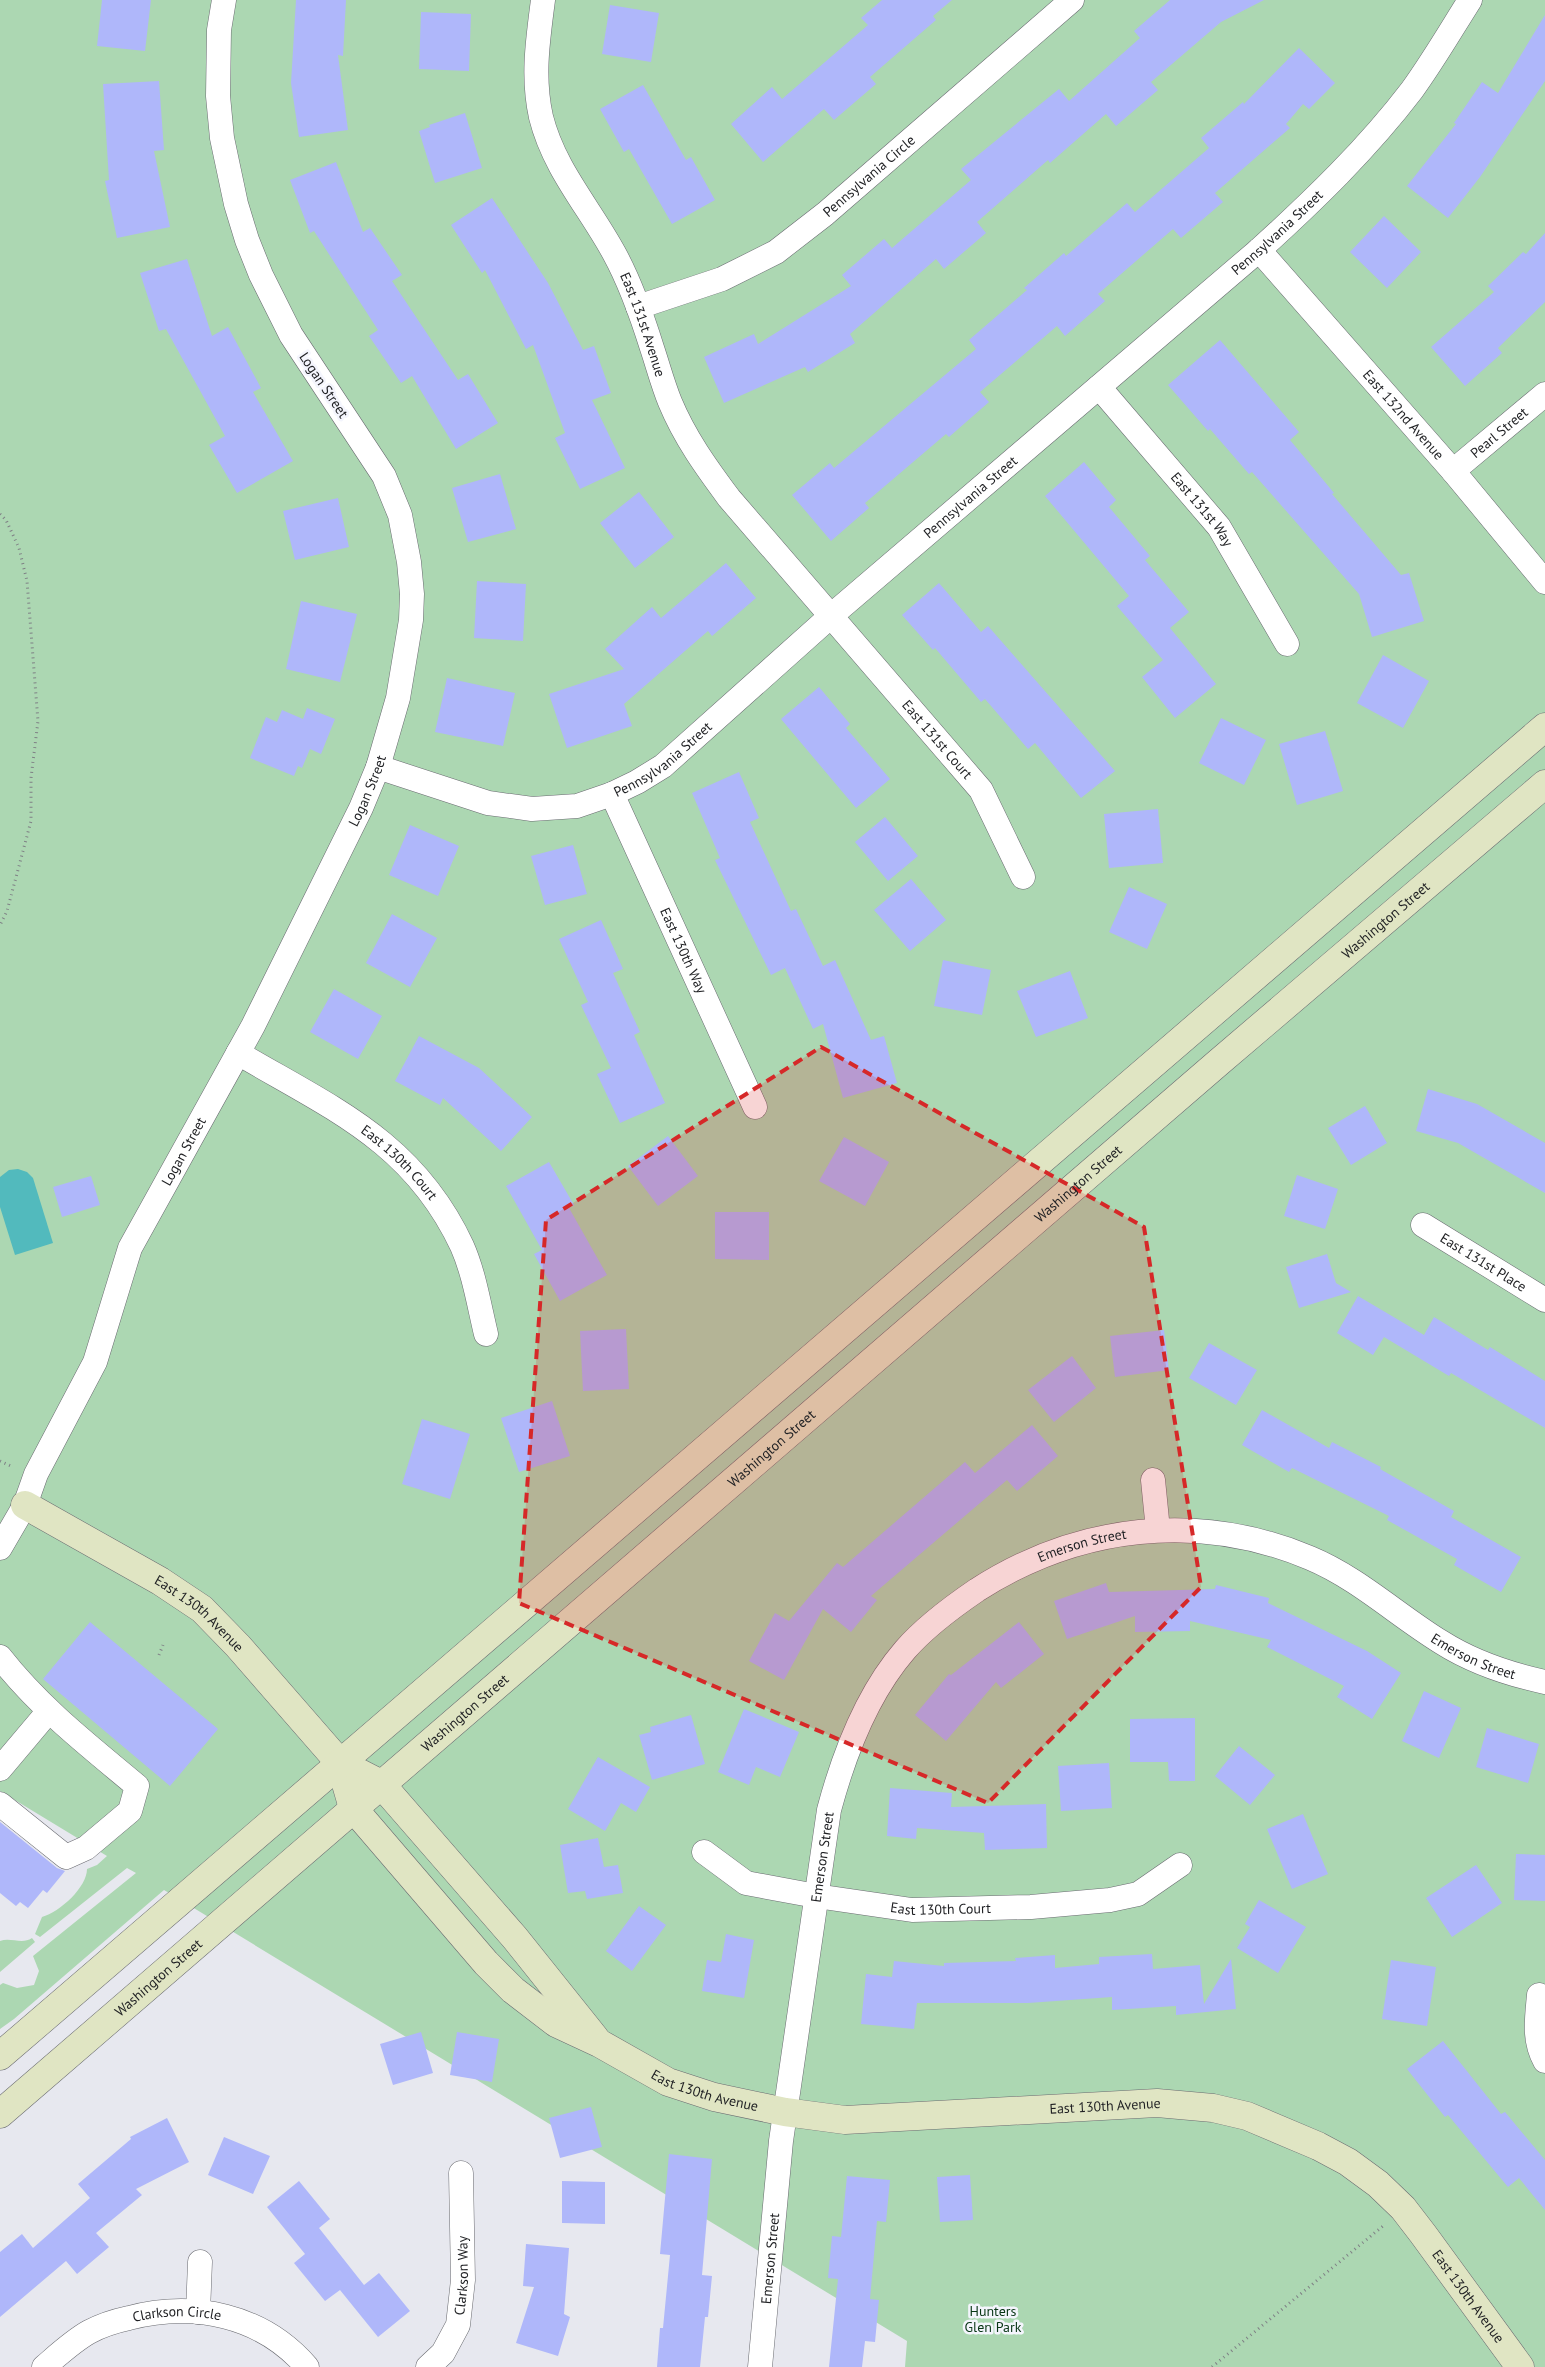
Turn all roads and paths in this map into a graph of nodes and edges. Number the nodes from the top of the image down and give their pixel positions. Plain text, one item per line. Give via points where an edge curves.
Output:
1 (224, 0) edge
2 (543, 0) edge
3 (1072, 0) edge
4 (1470, 0) edge
5 (1258, 250) junction
6 (638, 307) junction
7 (1099, 387) junction
8 (1545, 394) edge
9 (1453, 471) junction
10 (0, 514) edge
11 (1545, 582) edge
12 (832, 615) junction
13 (1287, 644) dead end
14 (1545, 727) edge
15 (378, 767) junction
16 (1545, 784) edge
17 (612, 794) junction
18 (1022, 877) dead end
19 (0, 925) edge
20 (238, 1053) junction
21 (755, 1107) dead end
22 (1423, 1225) dead end
23 (1545, 1300) edge
24 (486, 1334) dead end
25 (0, 1461) edge
26 (15, 1468) dead end
27 (1153, 1480) dead end
28 (24, 1505) junction
29 (1158, 1530) junction
30 (0, 1548) edge
31 (163, 1645) dead end
32 (159, 1655) dead end
33 (0, 1657) edge
34 (1545, 1682) edge
35 (48, 1712) junction
36 (340, 1763) junction
37 (0, 1769) edge
38 (381, 1784) junction
39 (0, 1804) edge
40 (353, 1808) junction
41 (704, 1852) dead end
42 (1180, 1865) dead end
43 (816, 1896) junction
44 (1539, 1995) dead end
45 (599, 2043) junction
46 (0, 2056) edge
47 (1545, 2061) edge
48 (785, 2112) junction
49 (0, 2114) edge
50 (461, 2173) dead end
51 (1383, 2226) dead end
52 (200, 2262) dead end
53 (198, 2312) junction
54 (44, 2367) edge
55 (307, 2367) edge
56 (428, 2367) edge
57 (760, 2367) edge
58 (1212, 2367) edge
59 (1520, 2367) edge

1 - 15 street, Logan Street via 219,30 221,129 247,240 291,336 384,476 400,515 409,562 411,620 398,698
2 - 6 street, East 131st Avenue via 536,81 542,117 555,156 615,253
3 - 6 street, Pennsylvania Circle via 825,214 776,252 722,279
4 - 5 street, Pennsylvania Street via 1400,104 1310,202
5 - 7 street, Pennsylvania Street
5 - 9 street, East 132nd Avenue
6 - 12 street, East 131st Avenue via 669,400 705,467
7 - 12 street, Pennsylvania Street
7 - 13 street, East 131st Way via 1219,527
8 - 9 street, Pearl Street
9 - 11 street, East 132nd Avenue
10 - 19 path via 20,548 27,582 38,721 31,778 32,821 7,911
12 - 17 street, Pennsylvania Street via 663,766
12 - 18 street, East 131st Court via 981,790
14 - 36 main road
15 - 17 street, Pennsylvania Street via 488,803 510,807 576,806
15 - 20 street, Logan Street via 331,872
16 - 38 main road, Washington Street
17 - 21 street, East 130th Way
20 - 24 street, East 130th Court via 366,1129 412,1170 447,1218 462,1248
20 - 28 street, Logan Street via 130,1248 95,1362 36,1474
22 - 23 street, East 131st Place
25 - 26 path
27 - 29 street
28 - 30 street, Logan Street
28 - 36 main road, East 130th Avenue via 160,1582 202,1610 238,1646
29 - 34 street, Emerson Street via 1198,1531 1284,1548 1343,1574 1467,1657 1492,1668
29 - 43 street, Emerson Street via 1101,1537 1053,1550 1003,1574 959,1602 906,1650 874,1697 840,1769 824,1839
31 - 32 path
33 - 35 street
35 - 37 street
35 - 39 street via 137,1786 130,1811 86,1848 66,1857
36 - 38 main road, East 130th Avenue
36 - 40 main road, East 130th Avenue
36 - 46 main road
38 - 40 main road, Washington Street
38 - 45 main road, East 130th Avenue via 515,1938
40 - 45 main road, East 130th Avenue via 513,1990 556,2024
40 - 49 main road, Washington Street
41 - 43 street, East 130th Court via 746,1883
42 - 43 street, East 130th Court via 1138,1894 1031,1907 912,1910
43 - 48 street, Emerson Street
44 - 47 street via 1538,2049
45 - 48 main road, East 130th Avenue via 668,2082 714,2097
48 - 57 street, Emerson Street
48 - 59 main road, East 130th Avenue via 845,2120 1157,2103 1213,2108 1247,2116 1318,2146 1348,2162 1378,2184 1403,2208
50 - 56 street, Clarkson Way via 463,2280 458,2326 443,2353
51 - 58 path
52 - 53 street
53 - 54 street, Clarkson Circle via 170,2310 105,2324 89,2332
53 - 55 street, Clarkson Circle via 228,2315 245,2322 279,2342

